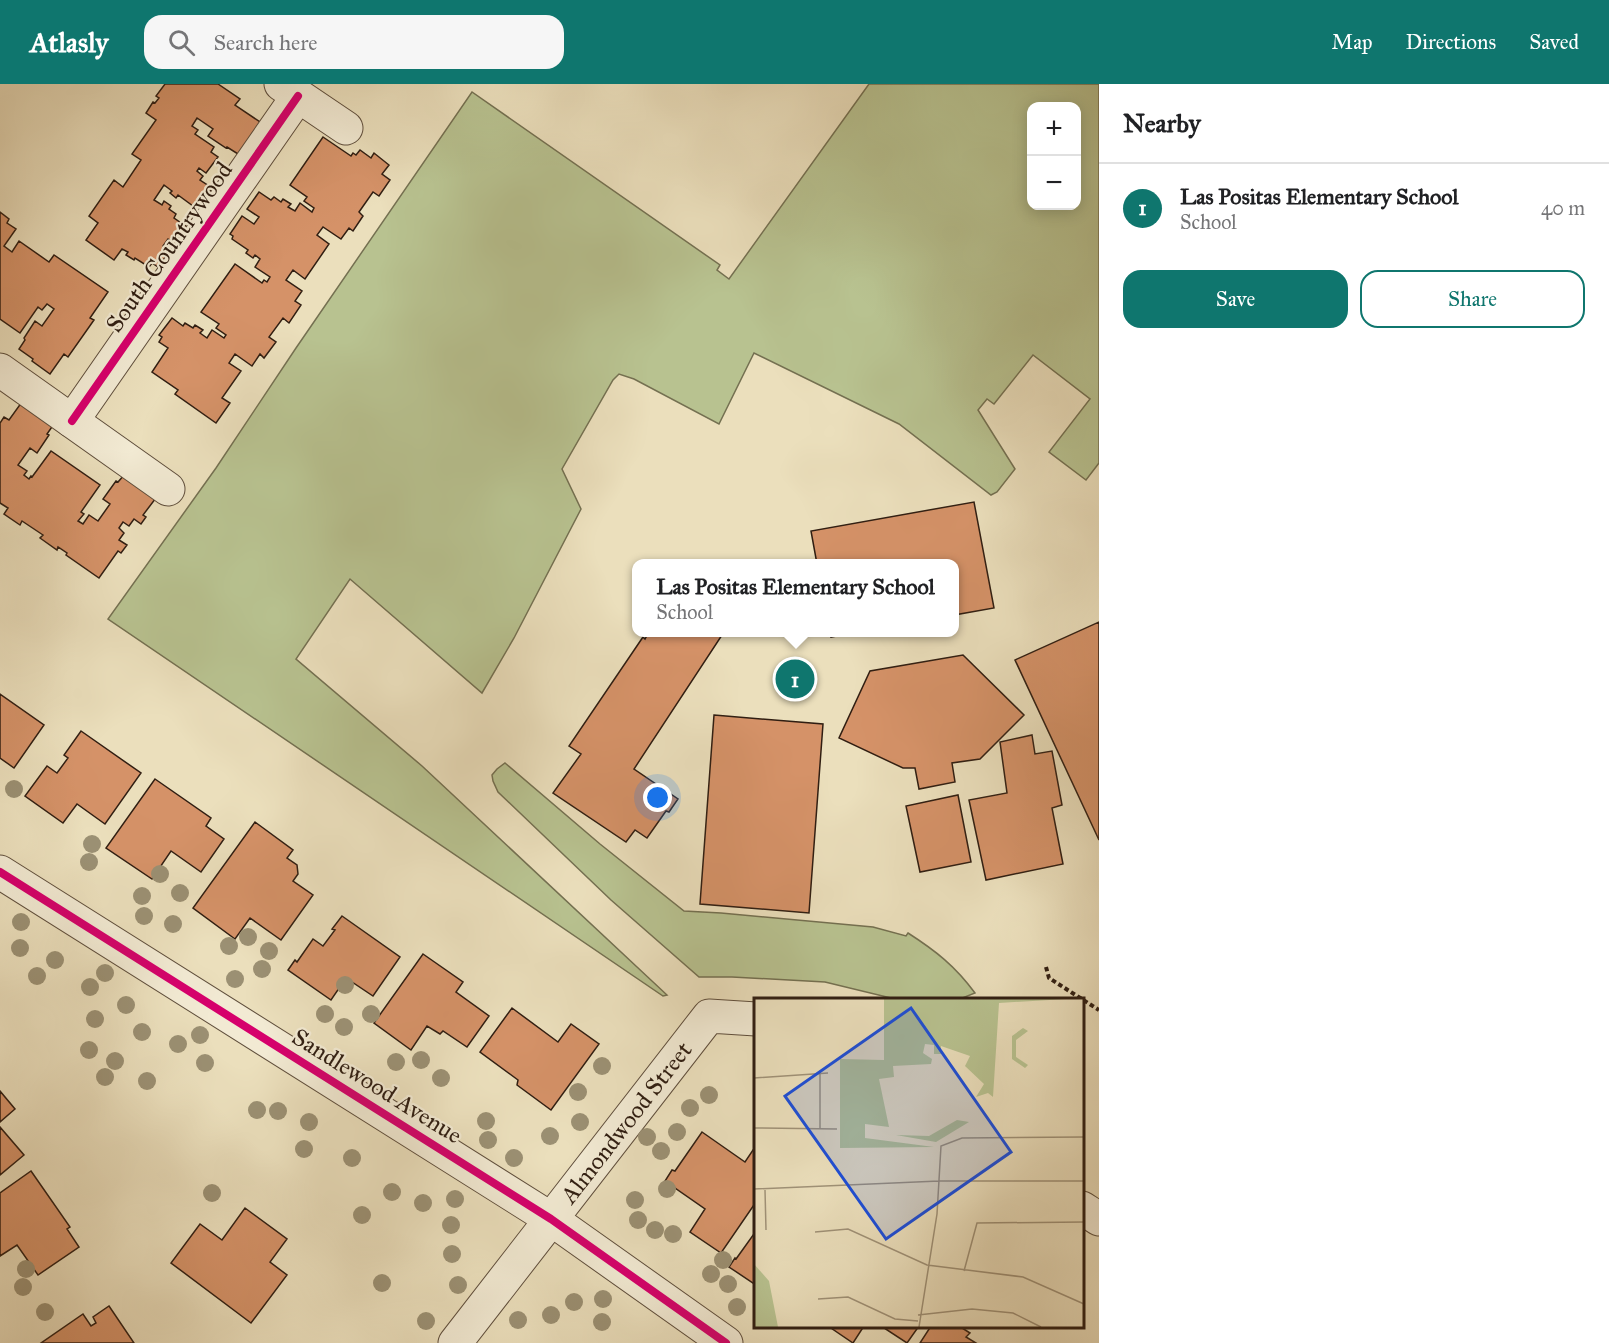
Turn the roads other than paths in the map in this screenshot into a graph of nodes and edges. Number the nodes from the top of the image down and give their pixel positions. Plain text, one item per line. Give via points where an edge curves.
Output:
1 (290, 90) edge
2 (346, 128) dead end
3 (0, 370) edge
4 (72, 421) junction
5 (168, 489) dead end
6 (0, 872) edge
7 (754, 1019) edge
8 (1084, 1209) edge
9 (551, 1219) junction
10 (1099, 1220) edge
11 (455, 1343) edge
12 (726, 1343) edge

1 - 2 street
1 - 4 street, South Countrywood
3 - 4 street
4 - 5 street
6 - 9 street, Sandlewood Avenue
7 - 9 street, Almondwood Street via 710,1016
8 - 10 street
9 - 11 street, Almondwood Street
9 - 12 street, Sandlewood Avenue

